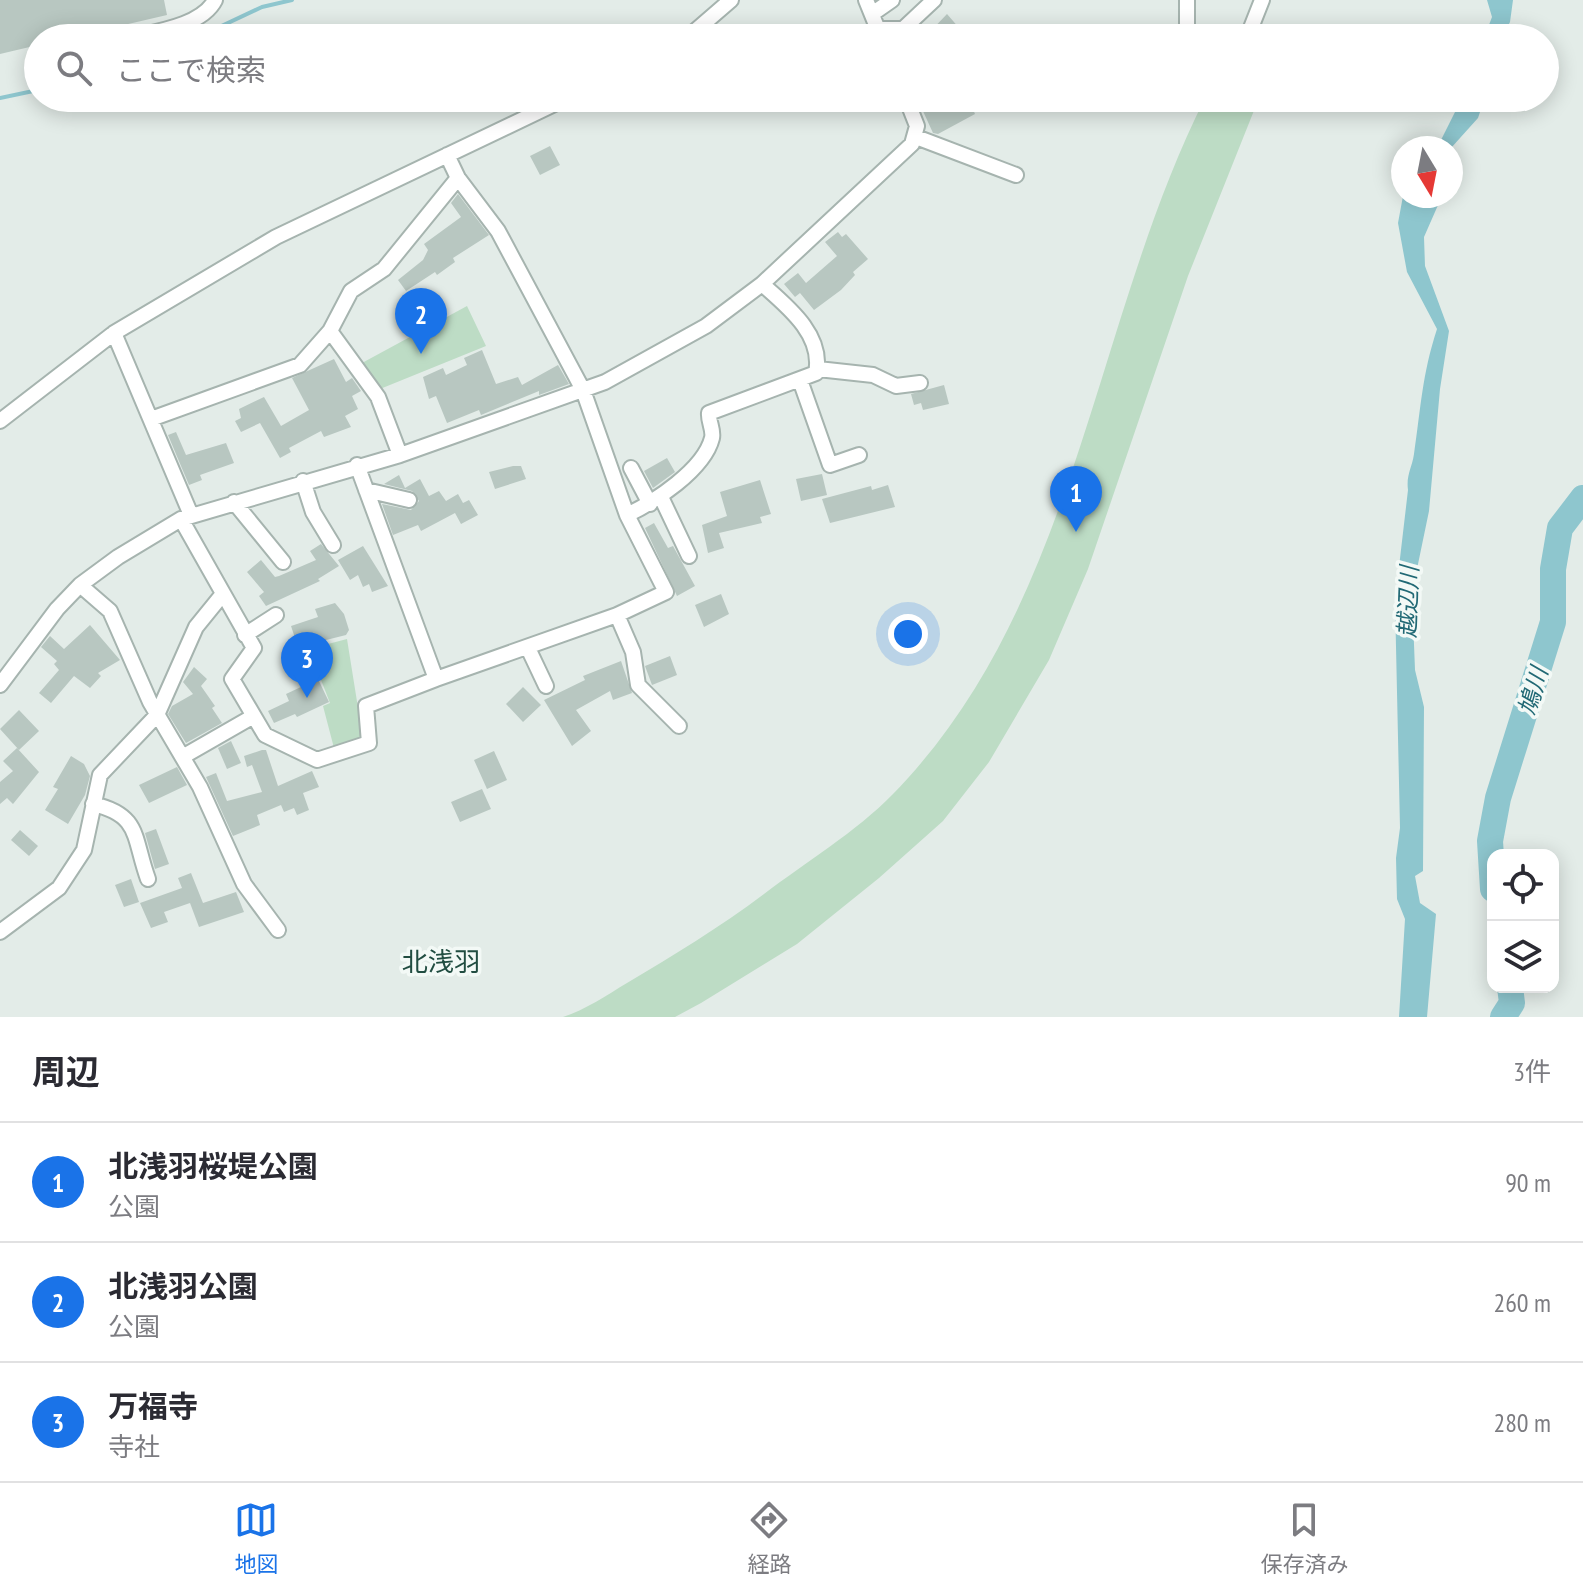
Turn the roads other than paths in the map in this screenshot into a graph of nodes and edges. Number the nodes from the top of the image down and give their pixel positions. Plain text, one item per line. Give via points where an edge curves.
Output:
1 (215, 0) edge
2 (731, 0) edge
3 (892, 0) edge
4 (934, 0) edge
5 (1187, 0) edge
6 (1262, 0) edge
7 (869, 7) edge
8 (180, 24) edge
9 (703, 24) edge
10 (908, 24) edge
11 (1187, 24) edge
12 (1253, 24) edge
13 (538, 112) edge
14 (912, 112) edge
15 (916, 137) junction
16 (447, 155) junction
17 (1016, 175) dead end
18 (458, 178) junction
19 (762, 284) junction
20 (330, 331) junction
21 (114, 333) junction
22 (818, 369) junction
23 (800, 380) junction
24 (920, 383) dead end
25 (583, 390) junction
26 (151, 419) junction
27 (0, 421) edge
28 (400, 455) junction
29 (859, 455) dead end
30 (357, 465) junction
31 (631, 468) dead end
32 (303, 481) junction
33 (366, 490) junction
34 (409, 500) dead end
35 (656, 501) junction
36 (234, 502) junction
37 (627, 515) junction
38 (186, 517) junction
39 (333, 545) dead end
40 (689, 556) dead end
41 (283, 562) dead end
42 (80, 585) junction
43 (222, 595) junction
44 (276, 615) dead end
45 (617, 615) junction
46 (245, 635) junction
47 (528, 648) junction
48 (436, 679) junction
49 (0, 685) edge
50 (546, 686) dead end
51 (157, 715) junction
52 (252, 717) junction
53 (679, 726) dead end
54 (184, 756) junction
55 (93, 804) junction
56 (148, 879) dead end
57 (278, 930) dead end
58 (0, 932) edge

1 - 8 street via 207,11
2 - 9 street
3 - 7 street
4 - 10 street
5 - 11 street
6 - 12 street
13 - 16 street
14 - 15 street
15 - 17 street
15 - 19 street
16 - 18 street
16 - 21 street via 276,237
18 - 20 street via 384,269 351,291
18 - 25 street via 498,231
19 - 22 street via 804,325
19 - 25 street via 706,326
20 - 26 street via 300,365
20 - 28 street via 378,397
21 - 26 street
21 - 27 street
22 - 23 street
22 - 24 street via 873,375 896,386
23 - 29 street via 830,465
23 - 35 street via 709,413 708,445 690,471
25 - 28 street
25 - 37 street
26 - 38 street
28 - 30 street
30 - 32 street
30 - 33 street
31 - 35 street
32 - 36 street
32 - 39 street via 313,512
33 - 34 street
33 - 48 street
35 - 37 street
35 - 40 street
36 - 38 street
36 - 41 street
37 - 45 street via 666,592
38 - 42 street
38 - 43 street
42 - 49 street
42 - 51 street via 110,611
43 - 46 street
43 - 51 street via 196,627
44 - 46 street
45 - 47 street
45 - 53 street via 633,652 638,685
46 - 52 street via 254,648 252,656 232,679
47 - 48 street
47 - 50 street
48 - 52 street via 366,706 369,743 317,760 265,735
51 - 54 street
51 - 55 street via 100,775
52 - 54 street
54 - 57 street via 244,884
55 - 56 street via 113,809 132,825
55 - 58 street via 84,850 59,888

